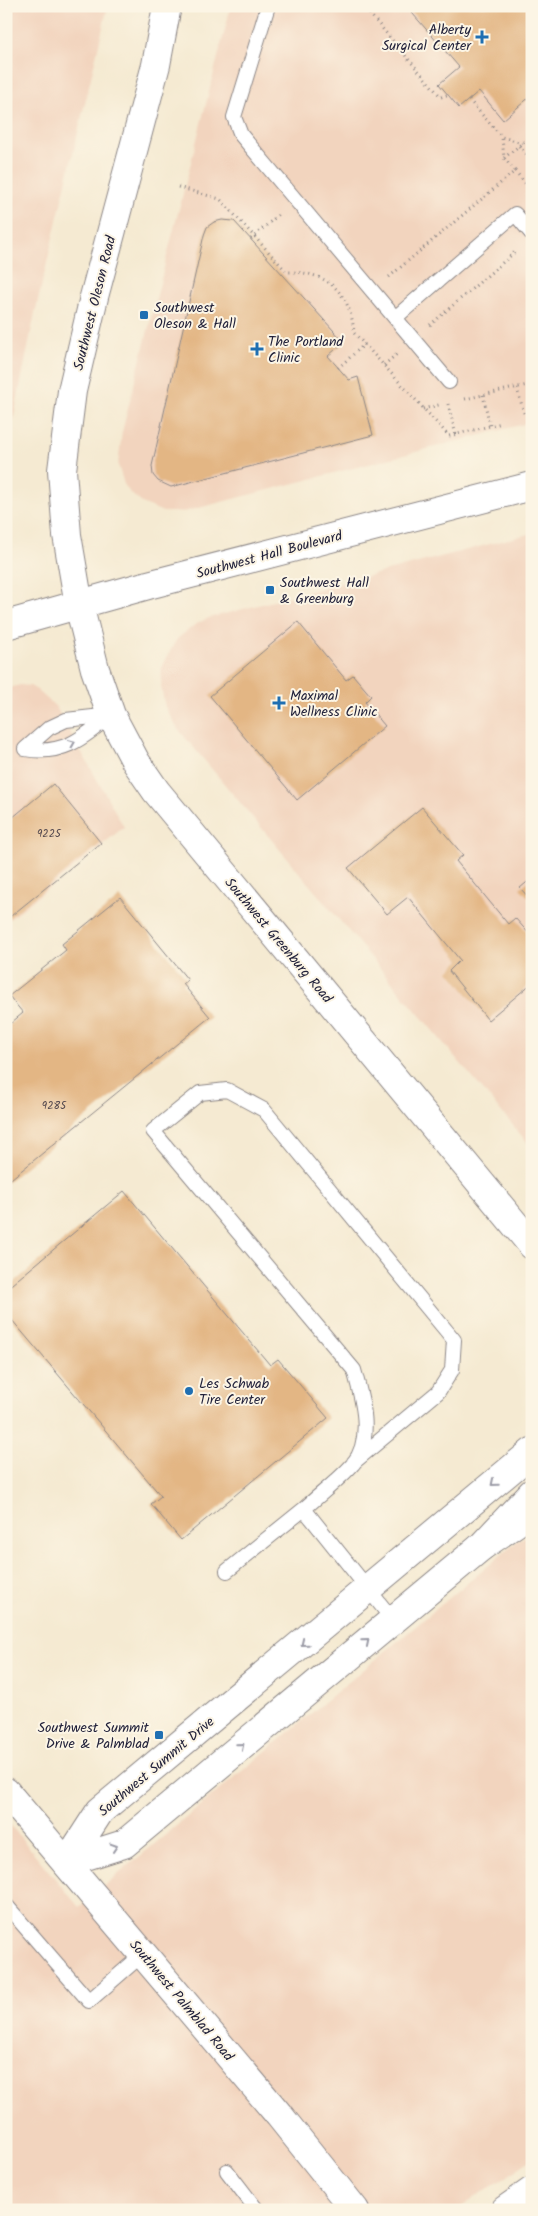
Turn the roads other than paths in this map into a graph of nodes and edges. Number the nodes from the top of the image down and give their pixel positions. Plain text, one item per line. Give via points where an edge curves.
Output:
1 (167, 6) edge
2 (268, 6) edge
3 (532, 234) edge
4 (394, 318) junction
5 (449, 382) dead end
6 (532, 486) edge
7 (80, 605) junction
8 (6, 625) edge
9 (111, 715) junction
10 (532, 1245) edge
11 (532, 1452) edge
12 (354, 1462) junction
13 (532, 1493) edge
14 (304, 1509) junction
15 (532, 1514) edge
16 (481, 1547) junction
17 (227, 1571) dead end
18 (368, 1589) junction
19 (392, 1620) junction
20 (6, 1792) edge
21 (67, 1862) junction
22 (6, 1905) edge
23 (144, 1953) junction
24 (227, 2171) dead end
25 (532, 2191) edge
26 (257, 2210) edge
27 (355, 2210) edge
28 (504, 2210) edge

1 - 7 main road, Southwest Oleson Road via 156,65 72,391 62,470 67,535
2 - 4 lane via 234,117 241,135
3 - 4 lane via 515,214
4 - 5 lane
6 - 7 main road, Southwest Hall Boulevard
7 - 8 main road, Southwest Hall Boulevard
7 - 9 main road, Southwest Greenburg Road via 95,669
9 -> 9 lane via 66,720 49,728 25,749 43,752 63,747 81,739
9 - 10 main road, Southwest Greenburg Road via 156,791
11 -> 18 main road, Southwest Summit Drive
12 - 12 lane via 363,1441 364,1406 354,1370 153,1131 200,1093 227,1090 264,1110 454,1340 452,1370 438,1392
12 - 14 lane
13 - 16 main road
14 - 17 lane
14 - 18 lane
15 - 16 main road
16 - 19 main road
18 - 19 lane
18 -> 21 main road, Southwest Summit Drive via 100,1811
21 -> 19 main road via 124,1844
20 - 21 main road, Southwest Palmblad Road
21 - 23 main road, Southwest Palmblad Road
22 - 23 lane via 89,2001
23 - 27 main road, Southwest Palmblad Road
24 - 26 lane
25 - 28 main road

